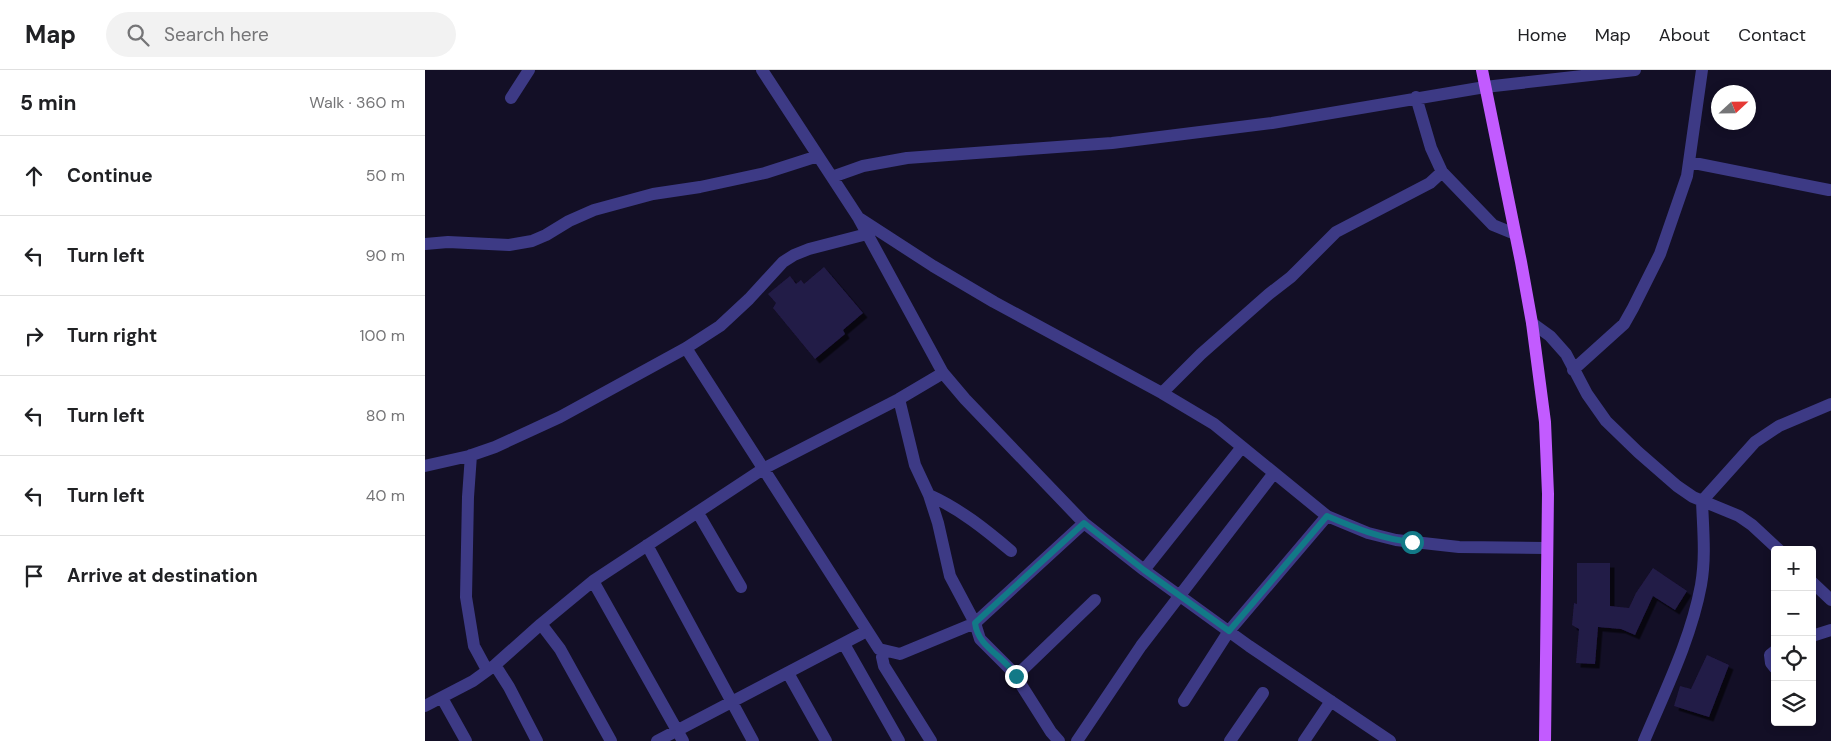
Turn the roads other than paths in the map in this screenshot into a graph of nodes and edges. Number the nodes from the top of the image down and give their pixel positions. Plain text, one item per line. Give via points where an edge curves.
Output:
1 (529, 70) edge
2 (762, 70) edge
3 (1482, 70) edge
4 (1635, 70) edge
5 (1702, 70) edge
6 (1485, 87) junction
7 (1416, 97) junction
8 (511, 98) dead end
9 (818, 156) junction
10 (1689, 162) junction
11 (1442, 172) junction
12 (833, 177) junction
13 (1829, 190) dead end
14 (858, 217) junction
15 (867, 234) junction
16 (1515, 234) junction
17 (425, 244) edge
18 (1532, 323) junction
19 (686, 348) junction
20 (1573, 370) junction
21 (943, 373) junction
22 (1161, 393) junction
23 (899, 399) junction
24 (1831, 404) edge
25 (1242, 448) junction
26 (471, 456) junction
27 (425, 466) edge
28 (763, 469) junction
29 (1273, 473) junction
30 (929, 495) junction
31 (1701, 501) junction
32 (698, 513) junction
33 (1327, 516) junction
34 (1084, 523) junction
35 (647, 545) junction
36 (1775, 546) edge
37 (1546, 548) junction
38 (1011, 551) dead end
39 (1144, 570) junction
40 (593, 581) junction
41 (1816, 586) edge
42 (741, 587) dead end
43 (1179, 595) junction
44 (1095, 600) dead end
45 (1831, 600) edge
46 (975, 623) junction
47 (541, 624) junction
48 (1831, 630) edge
49 (1229, 631) junction
50 (867, 632) junction
51 (1816, 635) edge
52 (844, 644) junction
53 (884, 652) junction
54 (491, 668) junction
55 (788, 673) junction
56 (1016, 676) junction
57 (1263, 692) dead end
58 (442, 698) junction
59 (1184, 701) dead end
60 (1331, 701) junction
61 (732, 702) junction
62 (425, 706) edge
63 (680, 736) edge
64 (466, 741) edge
65 (537, 741) edge
66 (611, 741) edge
67 (657, 741) edge
68 (753, 741) edge
69 (826, 741) edge
70 (899, 741) edge
71 (931, 741) edge
72 (1059, 741) edge
73 (1077, 741) edge
74 (1230, 741) edge
75 (1304, 741) edge
76 (1390, 741) edge
77 (1545, 741) edge
78 (1644, 741) edge

1 - 8 street
2 - 9 street
3 - 6 main road
4 - 6 street
5 - 10 street
6 - 7 street
6 - 16 main road
7 - 11 street via 1431,148
7 - 12 street via 1272,123 1112,143 907,158 863,166
9 - 12 street
9 - 17 street via 765,173 653,194 594,210 532,241 509,245
10 - 13 street
10 - 20 street via 1663,246 1633,308 1623,324
11 - 16 street via 1493,225
11 - 22 street via 1430,183 1337,232
12 - 14 street
14 - 15 street
14 - 22 street via 994,302
15 - 19 street via 793,255 733,315
15 - 21 street
16 - 18 main road
18 - 20 street via 1566,354
18 - 37 main road via 1547,444
19 - 26 street via 561,417
19 - 28 street
20 - 31 street via 1606,421 1677,486
21 - 23 street
21 - 34 street
22 - 25 street via 1214,424
23 - 28 street
23 - 30 street via 915,465
24 - 31 street via 1779,426 1755,442
25 - 29 street
25 - 39 street
26 - 27 street
26 - 54 street via 466,597 474,646
28 - 32 street
28 - 50 street
29 - 33 street
29 - 43 street
30 - 38 street via 952,506
30 - 46 street via 950,576
31 - 36 street via 1739,516
31 - 78 street via 1704,547 1701,585 1687,637
32 - 35 street
32 - 42 street
33 - 37 street via 1368,533 1396,540 1459,547
33 - 49 street
34 - 39 street
34 - 46 street
35 - 40 street
35 - 61 street
37 - 77 main road
39 - 43 street
40 - 47 street
40 - 63 street
41 - 45 street
43 - 49 street
43 - 73 street
44 - 56 street
46 - 53 street via 900,654
46 - 56 street via 979,639
47 - 54 street
47 - 66 street via 560,649
48 - 51 street
49 - 59 street
49 - 60 street
50 - 52 street
50 - 53 street
52 - 55 street
52 - 70 street
53 - 71 street via 885,666
54 - 58 street
54 - 65 street via 509,687
55 - 61 street
55 - 69 street
56 - 72 street
57 - 74 street
58 - 62 street
58 - 64 street
60 - 75 street
60 - 76 street
61 - 63 street
61 - 68 street
63 - 67 street

